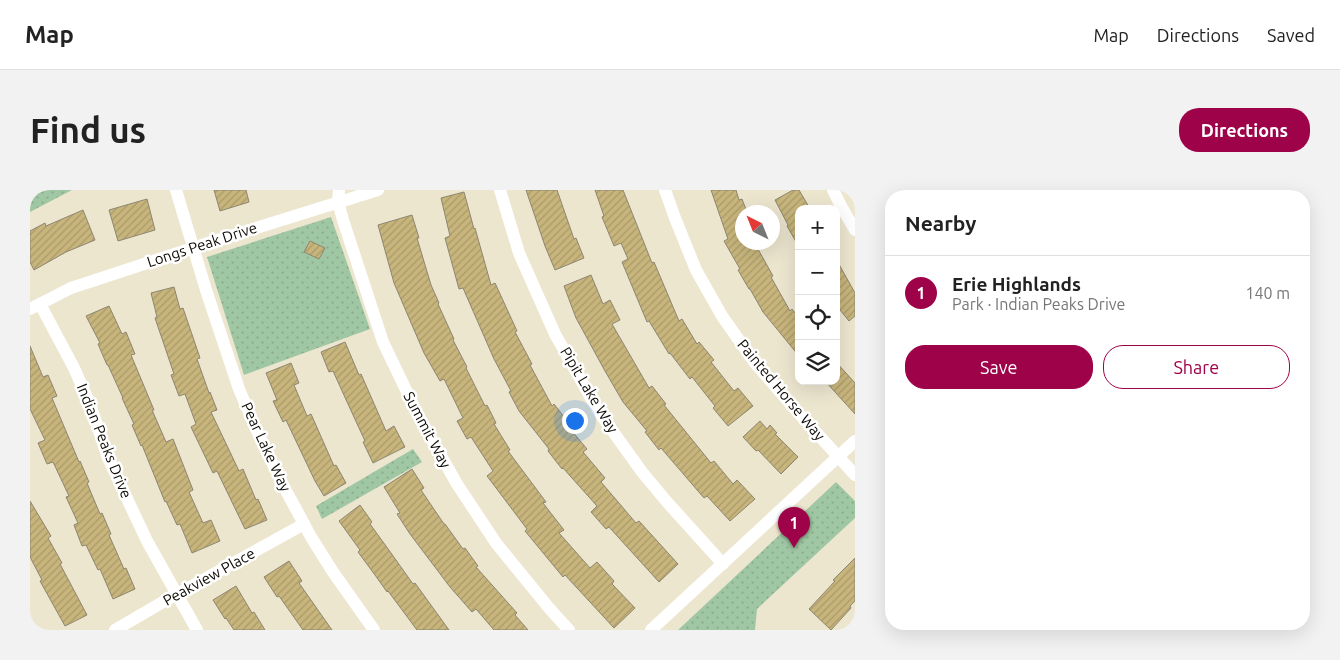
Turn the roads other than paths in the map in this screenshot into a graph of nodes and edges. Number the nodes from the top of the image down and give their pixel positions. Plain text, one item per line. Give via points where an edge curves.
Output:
1 (176, 190) edge
2 (330, 190) edge
3 (378, 190) edge
4 (500, 190) edge
5 (665, 190) edge
6 (833, 190) edge
7 (339, 196) edge
8 (855, 230) edge
9 (193, 248) junction
10 (35, 306) edge
11 (855, 441) edge
12 (838, 457) junction
13 (855, 475) edge
14 (304, 524) junction
15 (723, 564) junction
16 (177, 594) junction
17 (115, 630) edge
18 (197, 630) edge
19 (374, 630) edge
20 (569, 630) edge
21 (651, 630) edge

1 - 9 street, Pear Lake Way
2 - 7 street, Summit Way
3 - 7 street, Longs Peak Drive
4 - 15 street, Pipit Lake Way via 519,253 554,334 600,412 642,472
5 - 12 street, Painted Horse Way via 696,270 722,316 755,363
6 - 8 street
7 - 9 street, Longs Peak Drive
7 - 20 street, Summit Way via 354,258 383,342 419,417 457,484 496,543
9 - 10 street, Longs Peak Drive via 71,288
9 - 14 street, Pear Lake Way via 238,389
10 - 16 street, Indian Peaks Drive via 74,368 112,466 147,541
11 - 12 street
12 - 13 street, Painted Horse Way
12 - 15 street
14 - 16 street, Peakview Place
14 - 19 street, Pear Lake Way
15 - 21 street
16 - 17 street, Peakview Place
16 - 18 street, Indian Peaks Drive

